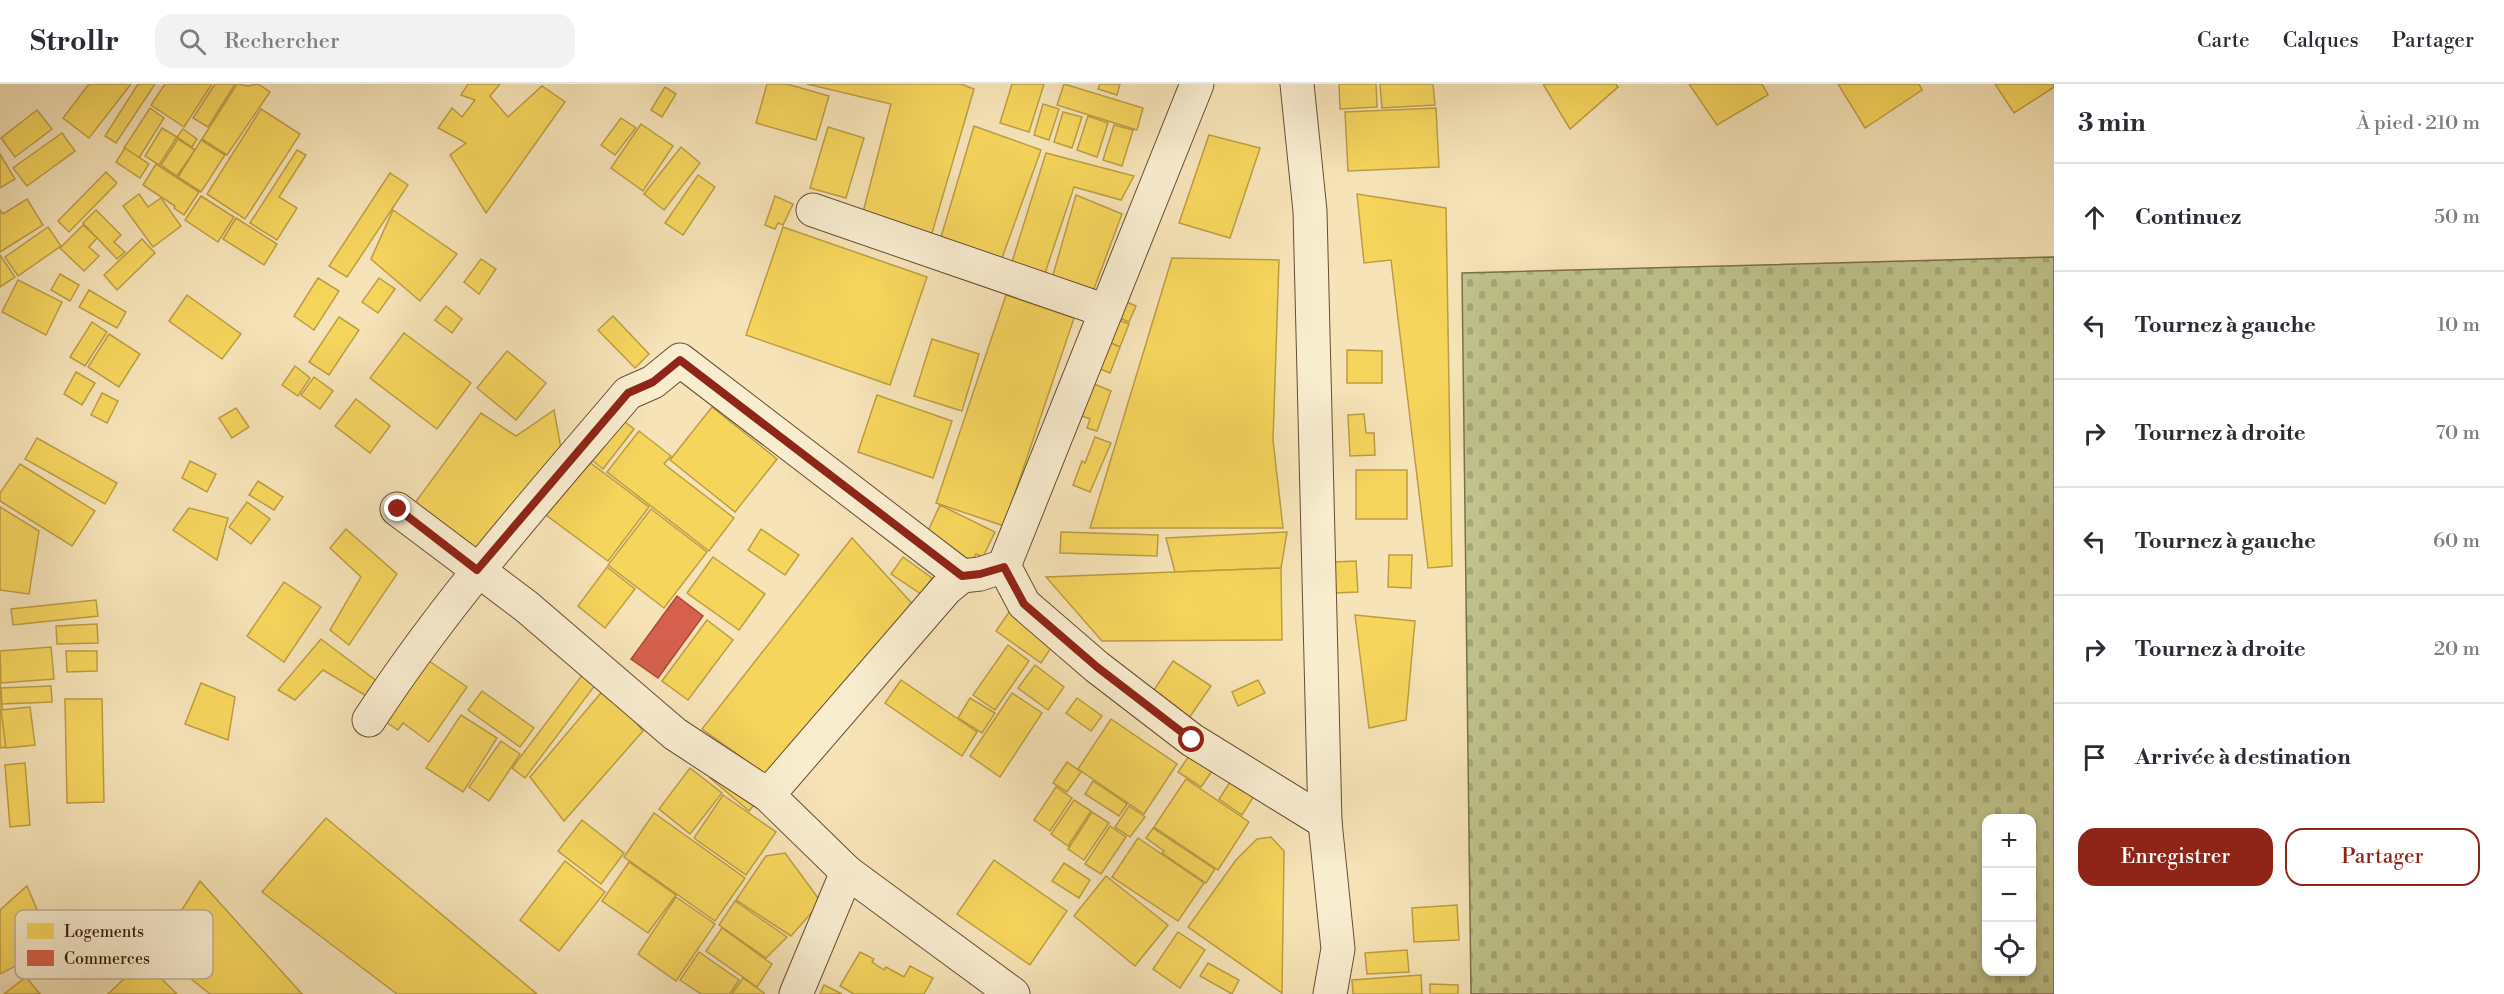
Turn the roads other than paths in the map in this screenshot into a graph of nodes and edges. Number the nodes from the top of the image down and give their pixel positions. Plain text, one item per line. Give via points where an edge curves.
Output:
1 (1197, 84) edge
2 (1297, 84) edge
3 (813, 210) dead end
4 (1106, 311) junction
5 (398, 509) dead end
6 (1004, 567) junction
7 (477, 570) junction
8 (962, 576) junction
9 (369, 720) dead end
10 (768, 795) junction
11 (1325, 822) junction
12 (847, 872) junction
13 (796, 994) edge
14 (1012, 994) edge
15 (1330, 994) edge

1 - 4 street
2 - 11 street via 1310,211
3 - 4 street
4 - 6 street
5 - 7 street
6 - 8 street
6 - 11 street via 1024,604 1097,667 1192,740
7 - 8 street via 628,393 653,382 680,360
7 - 9 street
7 - 10 street via 527,607 675,734
8 - 10 street via 946,589
10 - 12 street
11 - 15 street via 1338,949
12 - 13 street
12 - 14 street

